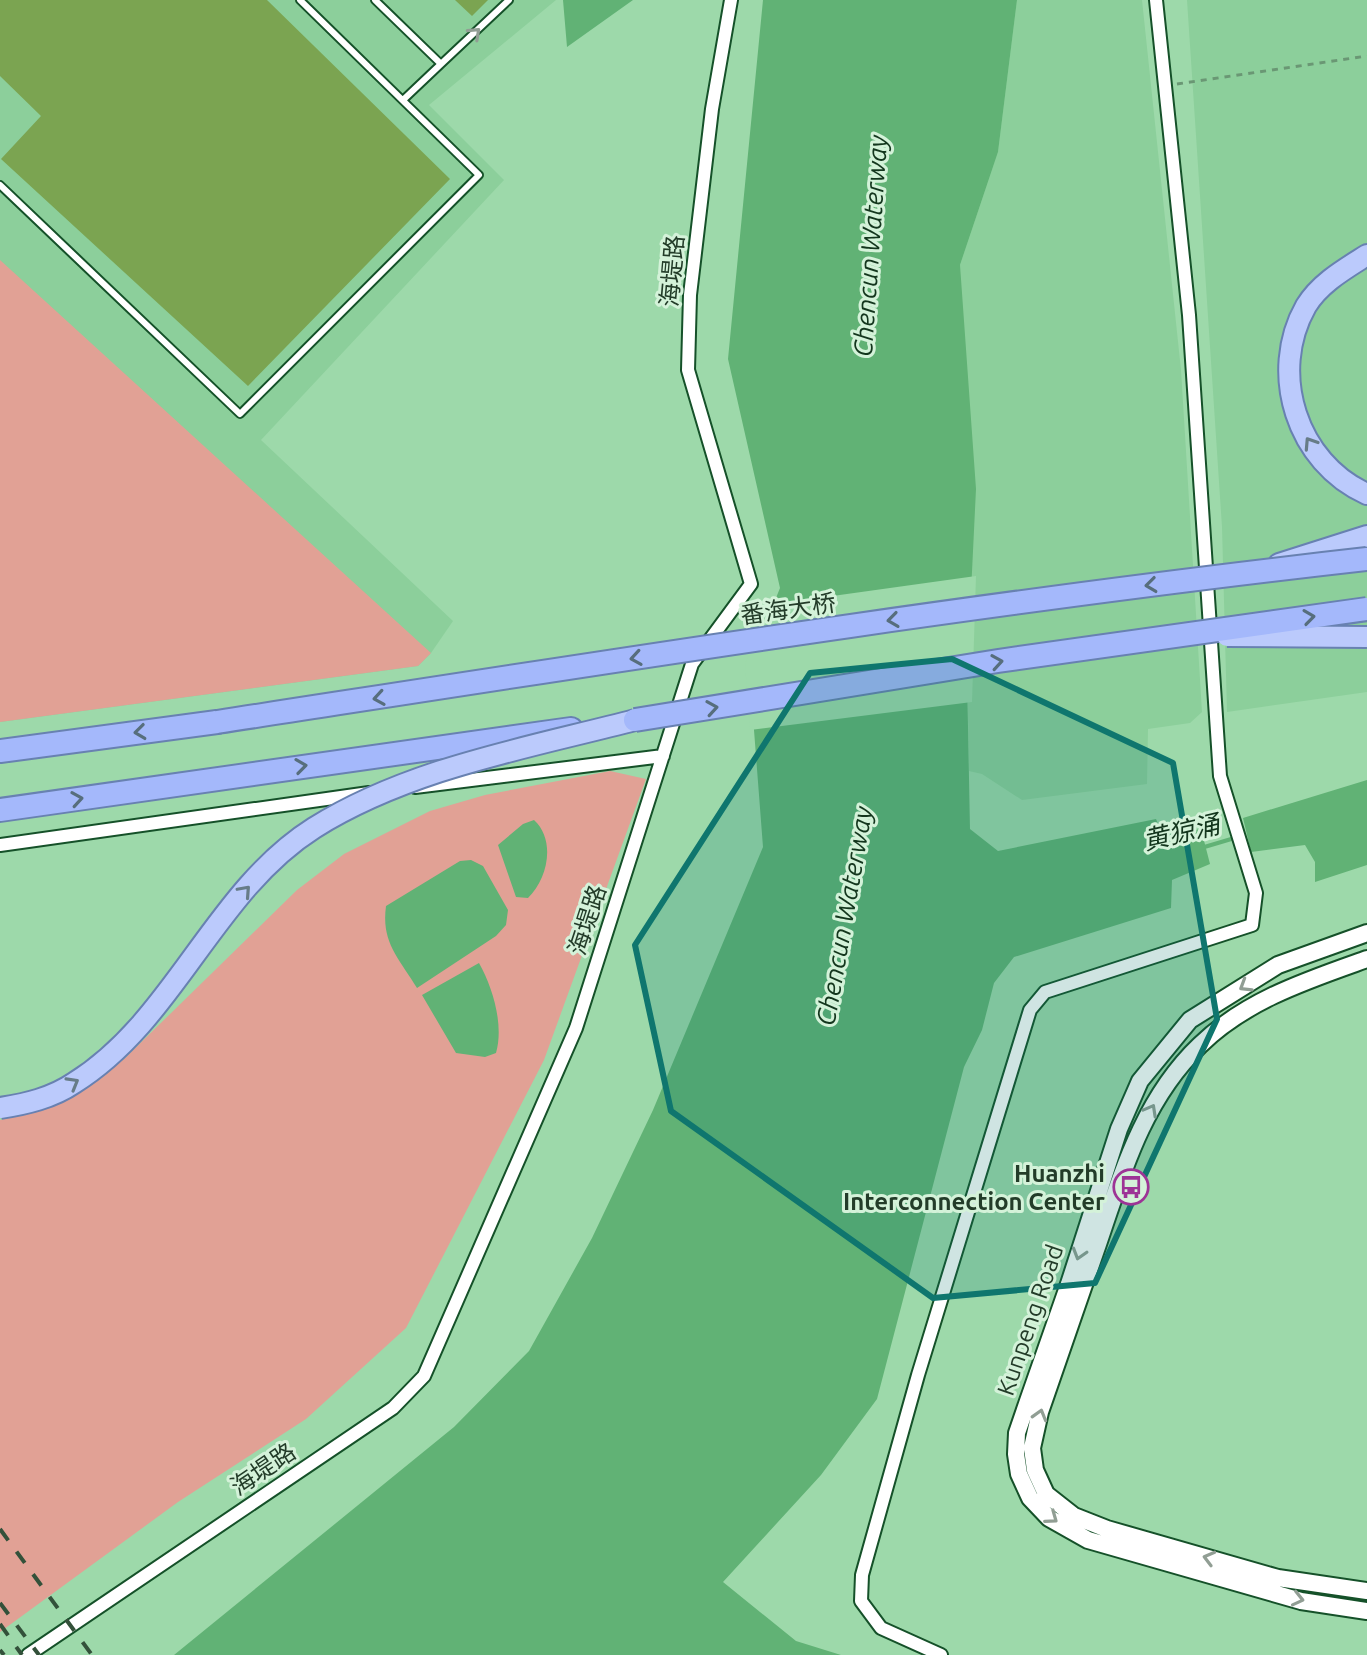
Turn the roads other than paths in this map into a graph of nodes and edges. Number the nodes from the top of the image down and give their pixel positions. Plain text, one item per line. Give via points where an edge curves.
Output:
1 (300, 0) edge
2 (509, 0) edge
3 (731, 0) edge
4 (1156, 0) edge
5 (377, 1) edge
6 (441, 64) junction
7 (403, 100) junction
8 (0, 185) edge
9 (1367, 255) edge
10 (1367, 494) edge
11 (1367, 536) edge
12 (1367, 559) edge
13 (1254, 571) junction
14 (1367, 609) edge
15 (1171, 636) junction
16 (1367, 637) edge
17 (635, 720) junction
18 (0, 751) edge
19 (663, 756) junction
20 (0, 810) edge
21 (0, 845) edge
22 (1367, 933) edge
23 (1367, 959) edge
24 (1287, 962) junction
25 (1295, 985) junction
26 (0, 1108) edge
27 (1367, 1591) edge
28 (1367, 1611) edge
29 (28, 1655) edge
30 (941, 1655) edge

1 - 7 lane
6 -> 2 lane
3 - 19 street, 海堤路 via 690,295 688,370 751,584 692,664
4 - 30 street via 1189,315 1223,785 1255,889 1252,925 1045,992 1030,1010 862,1575 861,1601 881,1628
5 - 6 lane
6 - 7 lane
7 - 8 lane via 479,175 240,414
10 -> 9 main road via 1328,467 1306,441 1293,407 1289,375 1294,336 1307,304 1333,276
11 - 13 main road, bridge
12 - 13 highway, 番海大桥, bridge
13 -> 18 highway, 番海大桥, bridge
15 -> 14 highway, bridge
15 - 16 main road, bridge
17 -> 15 highway, bridge
20 -> 17 highway, bridge
26 -> 17 main road, bridge via 32,1103 101,1065 158,1004 240,895 276,857 313,829 404,784
19 - 21 street
19 - 29 street, 海堤路 via 576,1028 424,1376 393,1408
22 - 24 street, Kunpeng Road
23 - 25 street, Kunpeng Road
24 - 25 lane
24 -> 28 street, Kunpeng Road via 1190,1020 1140,1081 1024,1411 1016,1454 1030,1498 1049,1518 1088,1540 1301,1601
27 -> 25 street, Kunpeng Road via 1278,1578 1074,1516 1046,1494 1032,1448 1135,1139 1154,1103 1199,1045 1240,1014

